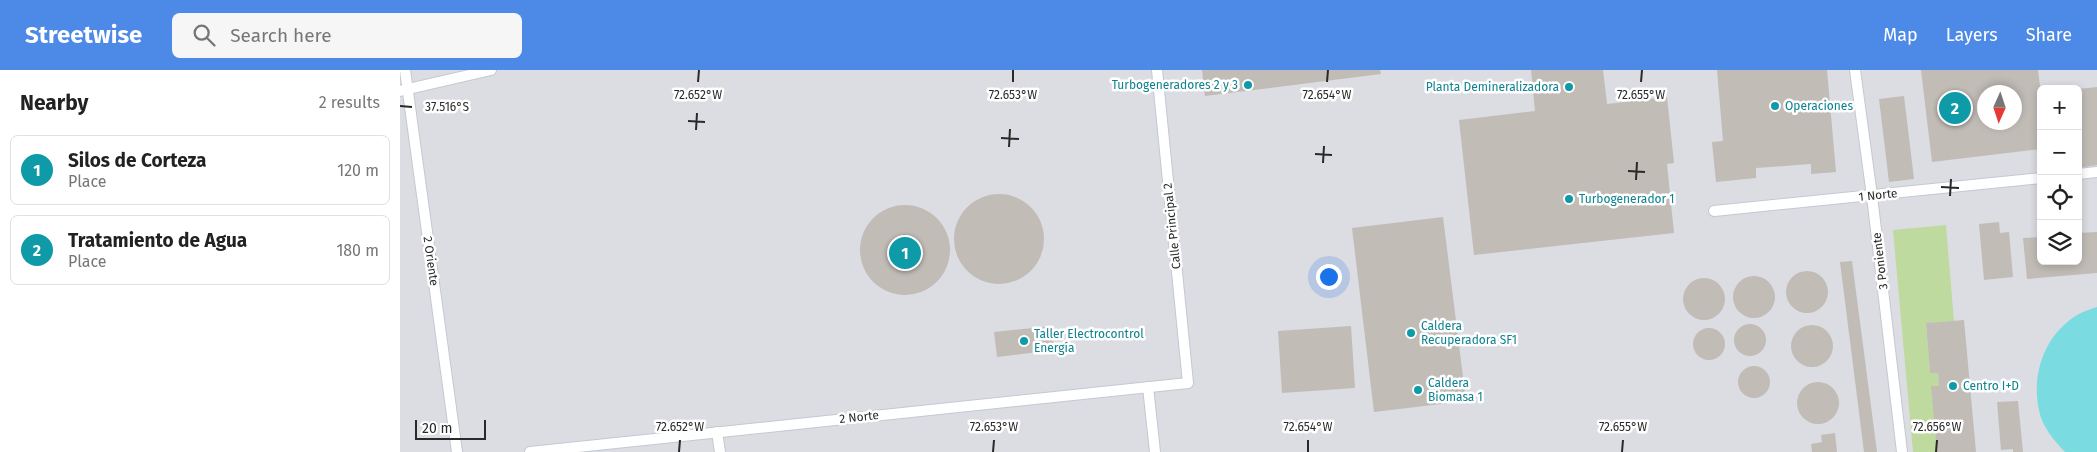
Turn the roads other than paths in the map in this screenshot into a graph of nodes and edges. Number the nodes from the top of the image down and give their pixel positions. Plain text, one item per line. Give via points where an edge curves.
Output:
1 (405, 70) edge
2 (491, 70) edge
3 (1157, 70) edge
4 (1855, 70) edge
5 (404, 91) edge
6 (2097, 172) edge
7 (2082, 174) edge
8 (2037, 178) edge
9 (1872, 196) junction
10 (1714, 211) dead end
11 (1188, 383) joint
12 (1148, 387) junction
13 (717, 432) junction
14 (457, 452) edge
15 (530, 452) edge
16 (720, 452) edge
17 (1155, 452) edge
18 (1902, 452) edge

1 - 5 lane, 2 Oriente
2 - 5 lane
3 - 11 lane, Calle Principal 2
4 - 9 lane, 3 Poniente
5 - 14 lane, 2 Oriente
6 - 7 lane
8 - 9 lane, 1 Norte
9 - 10 lane, 1 Norte
9 - 18 lane, 3 Poniente
11 - 12 lane, 2 Norte
12 - 13 lane, 2 Norte
12 - 17 lane
13 - 15 lane, 2 Norte
13 - 16 lane

